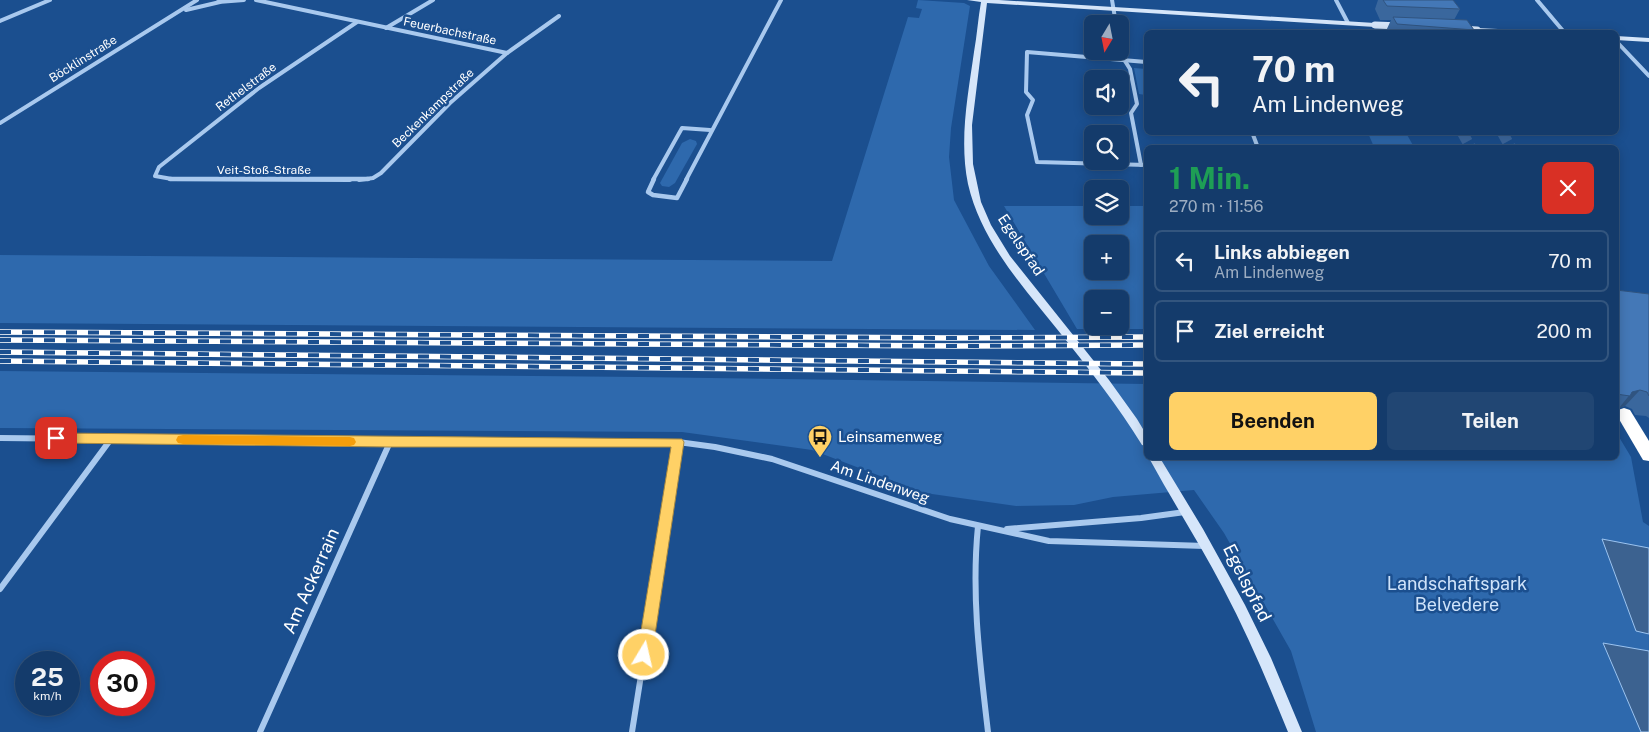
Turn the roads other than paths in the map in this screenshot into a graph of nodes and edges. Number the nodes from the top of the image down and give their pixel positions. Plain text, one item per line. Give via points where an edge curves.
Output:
1 (50, 0) edge
2 (197, 0) edge
3 (202, 0) edge
4 (213, 0) edge
5 (433, 0) edge
6 (780, 0) edge
7 (970, 0) edge
8 (1112, 0) edge
9 (1336, 0) edge
10 (1537, 0) edge
11 (246, 1) edge
12 (255, 1) edge
13 (984, 1) edge
14 (220, 2) junction
15 (192, 4) junction
16 (1113, 10) junction
17 (176, 13) junction
18 (1114, 15) edge
19 (559, 16) dead end
20 (0, 21) edge
21 (357, 22) junction
22 (1348, 23) junction
23 (1412, 27) edge
24 (386, 28) junction
25 (1449, 28) edge
26 (1477, 30) edge
27 (1562, 30) edge
28 (1619, 39) edge
29 (1649, 40) edge
30 (1619, 42) edge
31 (507, 52) junction
32 (1125, 61) junction
33 (1144, 62) edge
34 (1649, 76) edge
35 (0, 123) edge
36 (710, 130) junction
37 (1144, 165) edge
38 (155, 176) joint
39 (373, 178) joint
40 (1624, 414) edge
41 (0, 438) edge
42 (111, 439) junction
43 (1144, 439) edge
44 (390, 442) junction
45 (678, 442) junction
46 (1649, 455) edge
47 (1156, 460) edge
48 (1188, 511) junction
49 (978, 526) junction
50 (1004, 530) junction
51 (1207, 546) junction
52 (0, 589) edge
53 (260, 732) edge
54 (632, 732) edge
55 (988, 732) edge
56 (1295, 732) edge

1 - 20 street
2 - 15 street, Böcklinstraße
3 - 15 street, Böcklinstraße
4 - 14 street, Böcklinstraße
5 - 24 street, Feuerbachstraße
6 - 36 street
7 - 13 street
8 - 16 street
9 - 22 street
10 - 27 street
11 - 14 street, Böcklinstraße
12 - 21 street, Feuerbachstraße
13 - 16 street
13 - 43 street, Egelspfad via 971,95 967,156 977,203 1002,250
14 - 17 street, Böcklinstraße
15 - 17 street, Böcklinstraße
16 - 18 street
16 - 22 street
17 - 35 street, Böcklinstraße
19 - 31 street, Feuerbachstraße
21 - 24 street, Feuerbachstraße
21 - 38 street, Rethelstraße via 259,88 159,166
22 - 23 street, bridge
24 - 31 street, Feuerbachstraße
25 - 26 street, bridge
28 - 29 street
30 - 34 street
31 - 39 street, Beckenkampstraße
32 - 33 street
32 - 37 street via 1130,69 1137,104 1131,113
32 - 37 street via 1027,52 1026,92 1033,100 1027,115 1037,162
36 - 36 street via 676,198 648,192 682,128
38 - 39 street, Veit-Stoß-Straße via 172,179
40 - 46 highway
41 - 42 street, Am Lindenweg
42 - 44 street, Am Lindenweg
42 - 52 street
44 - 45 street, Am Lindenweg
44 - 53 street, Am Ackerrain
45 - 49 street, Am Lindenweg via 772,459
45 - 54 street
47 - 48 street, Egelspfad
48 - 50 street, Am Lindenweg via 1152,519 1044,524
48 - 51 street, Egelspfad
49 - 50 street, Am Lindenweg
49 - 55 street via 974,608
50 - 51 street, Am Lindenweg via 1049,541
51 - 56 street, Egelspfad via 1266,661

